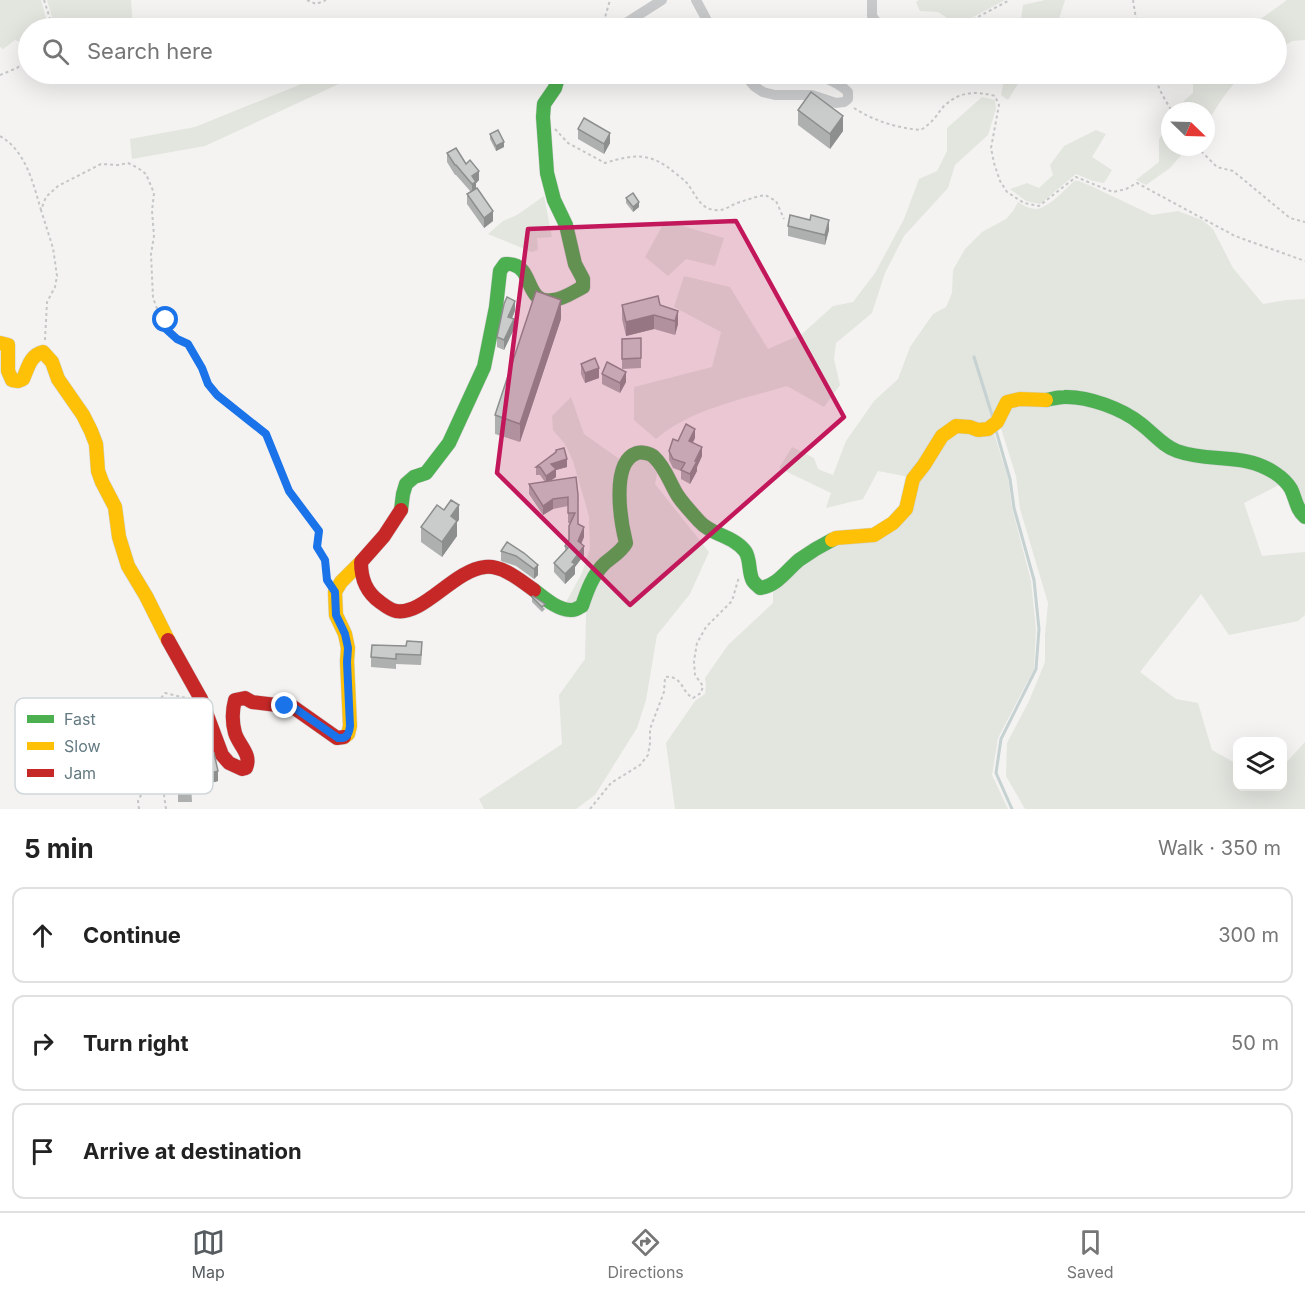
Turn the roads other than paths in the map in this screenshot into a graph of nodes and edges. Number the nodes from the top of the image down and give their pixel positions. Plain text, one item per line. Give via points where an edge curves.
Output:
1 (662, 0) edge
2 (696, 0) edge
3 (872, 0) edge
4 (634, 18) edge
5 (706, 18) edge
6 (874, 18) edge
7 (556, 84) edge
8 (752, 84) edge
9 (839, 84) edge
10 (0, 343) edge
11 (1305, 517) edge
12 (361, 562) junction
13 (200, 698) edge
14 (213, 729) edge

1 - 4 street
2 - 5 street
3 - 6 street
7 - 12 street via 544,104 547,174 583,287 546,302 532,292 518,266 506,264 500,271 484,367 449,443 426,473 406,484 400,511
8 - 9 street via 775,95 812,95 836,103 848,99 848,92
10 - 13 street via 8,345 7,367 12,380 23,379 33,357 43,352 91,431 98,471 116,507 119,537 128,566
11 - 12 street via 1299,513 1289,486 1260,464 1191,456 1173,450 1125,413 1086,400 1016,399 1007,402 997,422 988,429 956,426 942,436 914,479 906,509 893,523 874,535 836,538 816,548 767,587 760,588 753,581 747,553 741,546 701,524 678,496 661,465 652,455 640,452 624,466 621,481 621,522 626,543 623,550 596,575 582,606 572,610 550,602 512,573 488,566 460,576 411,610 396,611 372,596 365,585
12 - 14 street via 335,592 336,615 348,648 350,726 346,737 338,738 293,707 241,698 233,705 234,731 249,757 249,764 242,769 222,755

